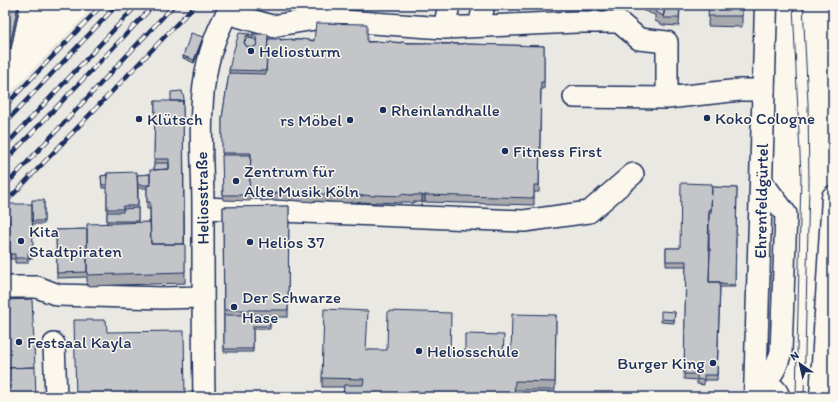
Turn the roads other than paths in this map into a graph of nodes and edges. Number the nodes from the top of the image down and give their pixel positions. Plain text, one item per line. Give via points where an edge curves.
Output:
1 (449, 5) edge
2 (484, 5) edge
3 (766, 5) edge
4 (230, 9) edge
5 (479, 26) junction
6 (444, 28) junction
7 (764, 85) junction
8 (574, 97) dead end
9 (667, 98) junction
10 (633, 174) dead end
11 (833, 196) edge
12 (203, 208) junction
13 (5, 287) edge
14 (202, 297) junction
15 (54, 344) dead end
16 (756, 390) edge
17 (56, 397) edge
18 (204, 397) edge
19 (779, 397) edge
20 (821, 397) edge

1 - 6 street
2 - 5 street
3 - 7 main road, Ehrenfeldgürtel
4 - 6 street via 272,26 315,19
4 - 12 street, Heliosstraße via 210,53 204,80 201,112
5 - 6 street
5 - 9 street via 619,22 639,39 667,42
7 - 9 street via 751,84 740,90
7 - 16 main road, Ehrenfeldgürtel
8 - 9 street
10 - 12 street via 589,212 524,221
11 - 20 main road
12 - 14 street, Heliosstraße
13 - 14 street via 37,287 58,295
14 - 18 street, Heliosstraße
15 - 17 street
16 - 19 street via 772,386 777,390

